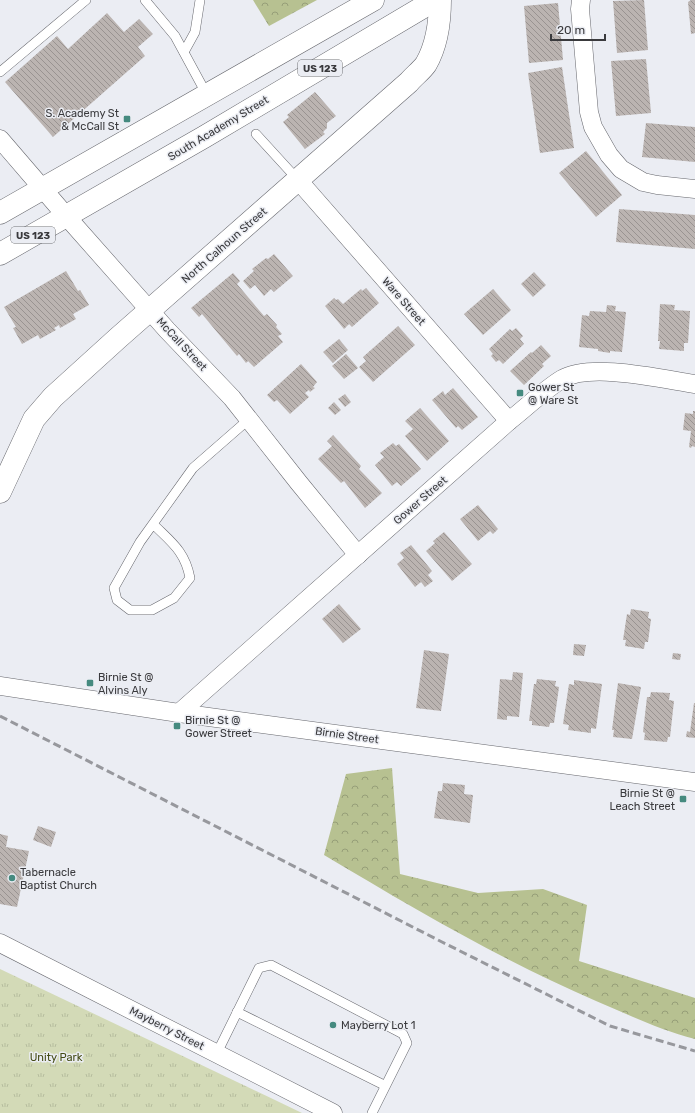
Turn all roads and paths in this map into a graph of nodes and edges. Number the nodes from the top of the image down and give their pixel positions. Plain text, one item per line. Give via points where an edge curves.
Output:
1 (86, 0) edge
2 (145, 0) edge
3 (200, 0) edge
4 (373, 0) edge
5 (435, 0) edge
6 (440, 0) edge
7 (581, 0) edge
8 (184, 52) junction
9 (0, 72) edge
10 (207, 95) junction
11 (256, 134) dead end
12 (0, 139) edge
13 (298, 180) junction
14 (44, 189) junction
15 (695, 189) edge
16 (0, 213) edge
17 (67, 217) junction
18 (0, 254) edge
19 (150, 310) junction
20 (695, 384) edge
21 (248, 420) junction
22 (510, 421) junction
23 (0, 492) edge
24 (153, 524) junction
25 (358, 555) junction
26 (0, 686) edge
27 (179, 713) junction
28 (695, 782) edge
29 (0, 943) edge
30 (237, 1012) junction
31 (217, 1053) junction
32 (384, 1085) junction
33 (333, 1113) edge
34 (372, 1113) edge

1 - 9 lane
2 - 8 lane via 176,36
3 - 8 lane via 195,32
4 - 10 main road, US 123
5 - 17 main road, South Academy Street / US 123
6 - 13 main road, North Calhoun Street via 440,18 426,64
7 - 15 street via 589,112 596,134 621,169 633,177 657,185
8 - 10 lane
10 - 14 main road, US 123
11 - 13 lane
12 - 14 street, McCall Street
13 - 19 main road, North Calhoun Street
13 - 22 street, Ware Street
14 - 16 main road, US 123
14 - 17 street, McCall Street
17 - 18 main road, South Academy Street / US 123
17 - 19 street, McCall Street
19 - 21 street, McCall Street via 232,398
19 - 23 main road, North Calhoun Street via 54,397 34,419
20 - 22 street, Gower Street via 597,371 577,373 563,378
21 - 24 lane via 193,468
21 - 25 street, McCall Street
22 - 25 street, Gower Street
24 - 24 lane via 114,588 117,600 130,610 152,610 174,598 190,578 187,563
25 - 27 street, Gower Street
26 - 27 street, Birnie Street
27 - 28 street, Birnie Street
29 - 31 street, Mayberry Street
30 - 31 lane
30 - 32 lane
30 - 32 lane via 259,968 271,965 403,1034 407,1043
31 - 33 street, Mayberry Street
32 - 34 lane

